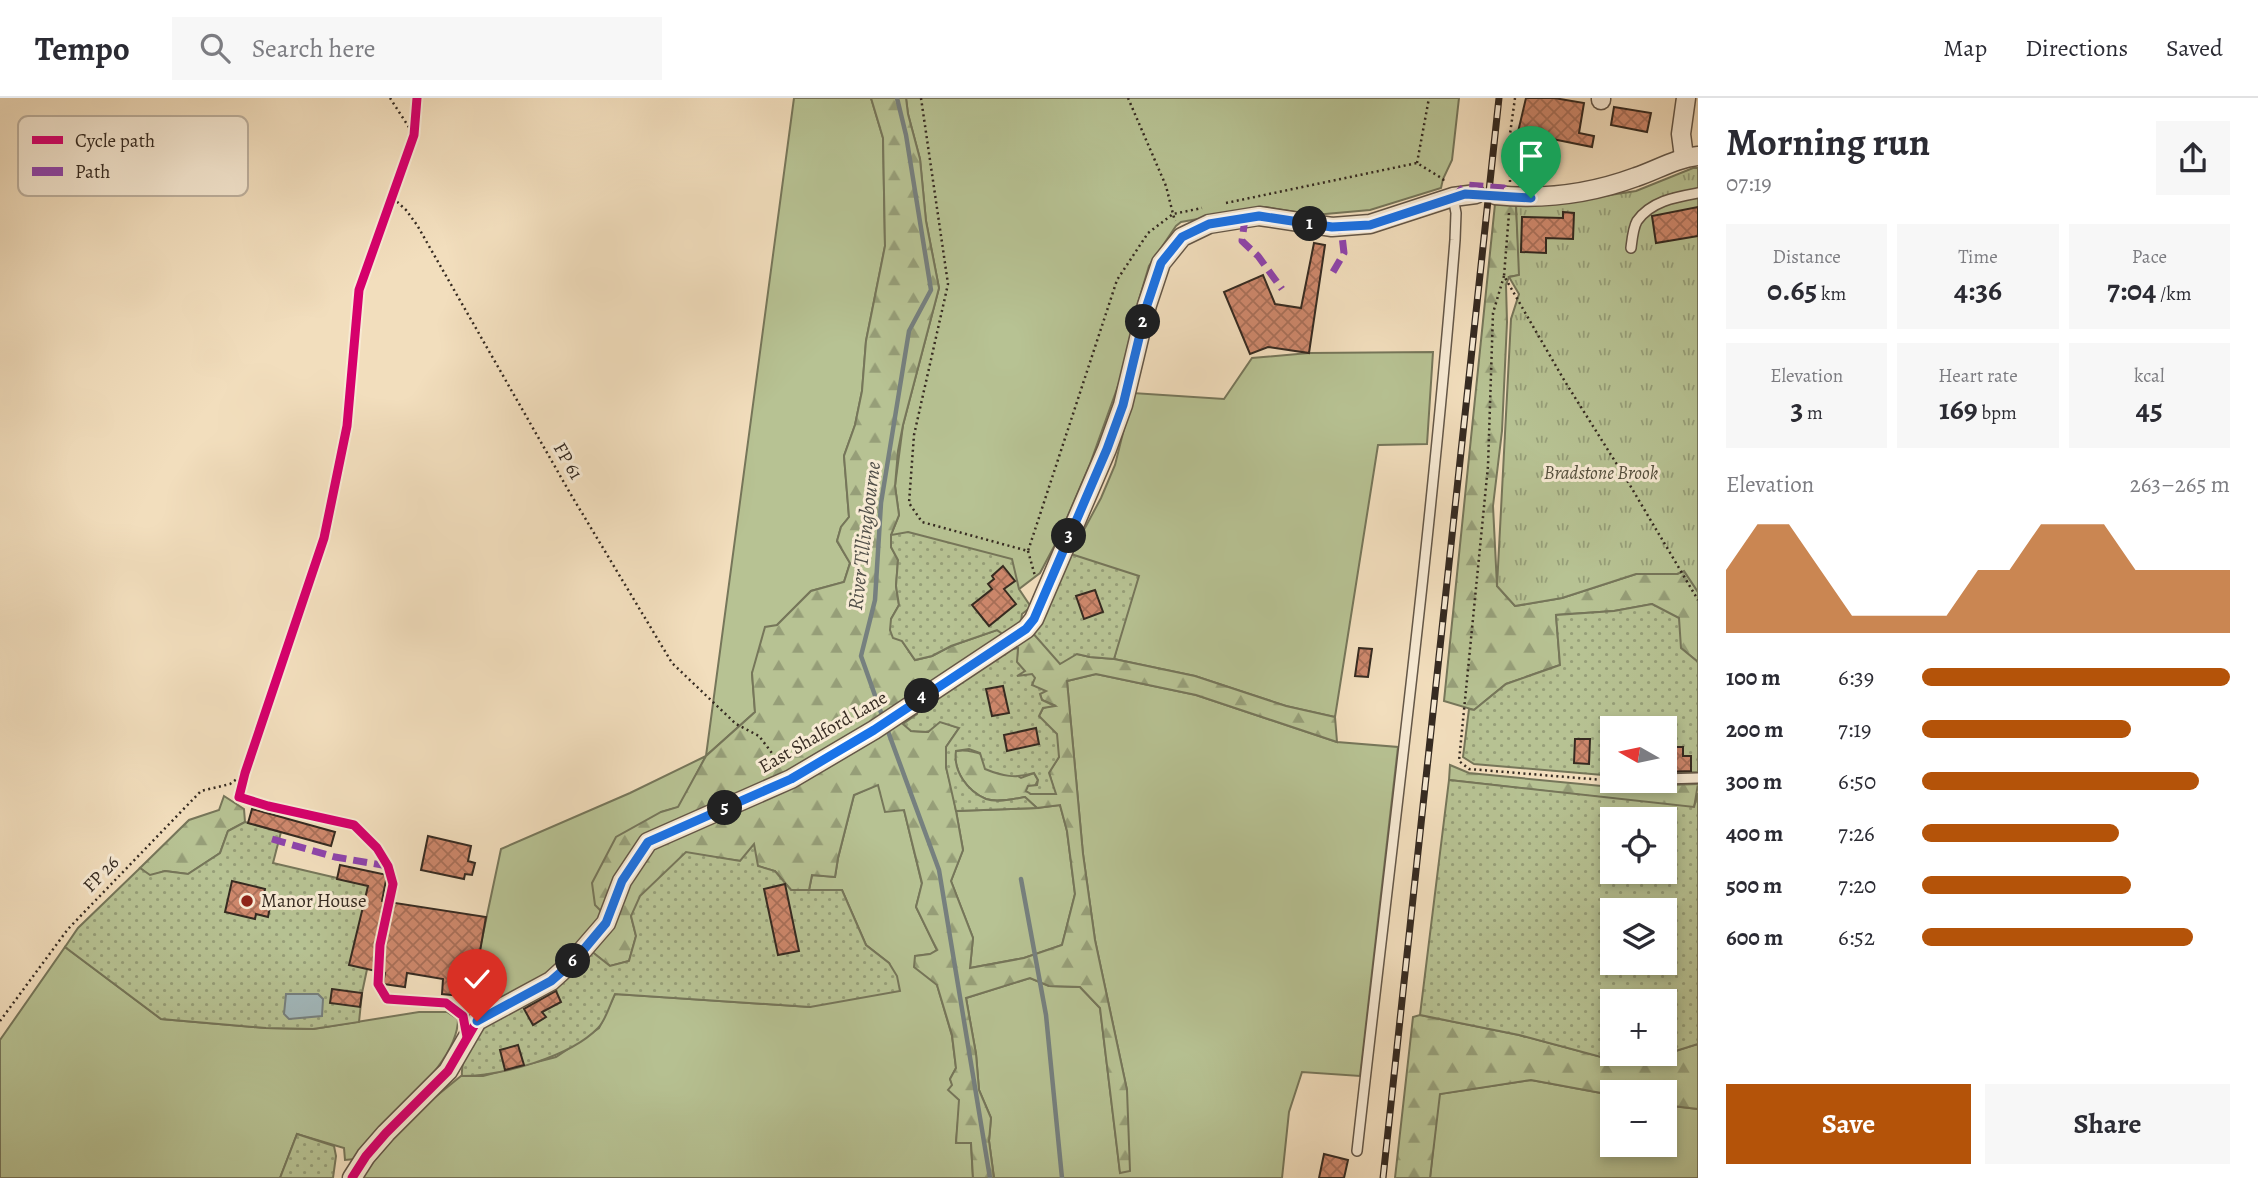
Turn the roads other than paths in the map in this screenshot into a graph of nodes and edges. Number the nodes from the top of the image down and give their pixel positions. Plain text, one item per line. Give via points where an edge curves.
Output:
1 (1686, 98) edge
2 (1691, 157) edge
3 (1698, 193) edge
4 (1476, 194) joint
5 (1503, 196) joint
6 (1453, 197) junction
7 (1631, 248) dead end
8 (1698, 778) edge
9 (1677, 779) edge
10 (1357, 1152) dead end
11 (352, 1178) edge

1 - 2 street via 1681,134
2 - 5 street, East Shalford Lane via 1586,192
3 - 7 lane via 1651,207 1636,222
4 - 5 lane, East Shalford Lane
4 - 6 street, East Shalford Lane
6 - 10 lane via 1455,240 1440,408
6 - 11 street, East Shalford Lane via 1370,225 1332,227 1259,216 1209,224 1182,237 1161,263 1107,449 1026,629 791,779 648,842 622,881 606,923 575,960 551,981 477,1021 448,1071 386,1133
8 - 9 lane

